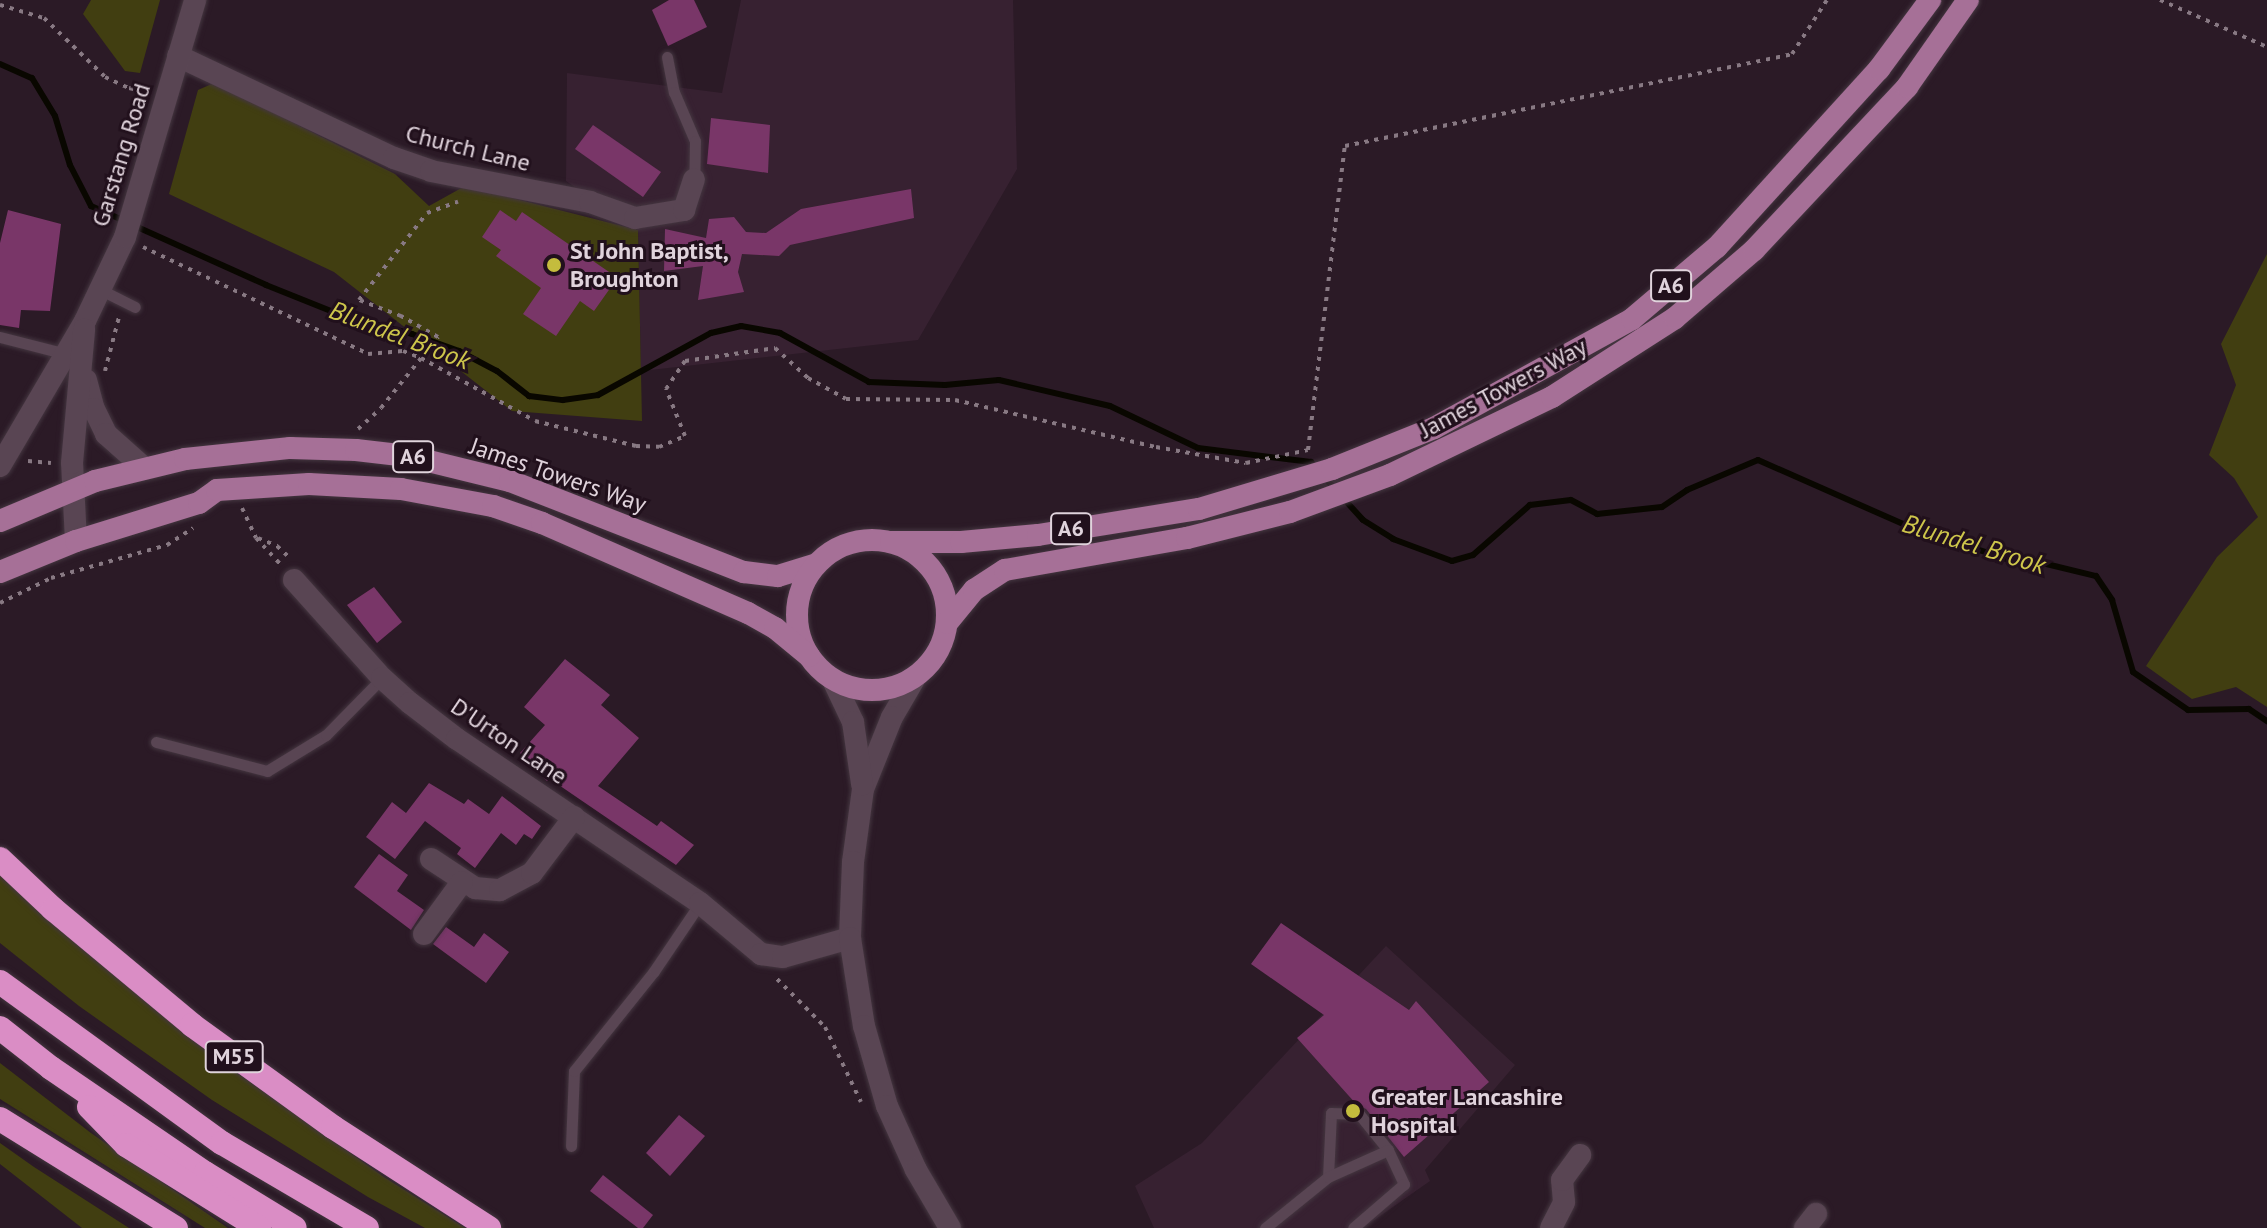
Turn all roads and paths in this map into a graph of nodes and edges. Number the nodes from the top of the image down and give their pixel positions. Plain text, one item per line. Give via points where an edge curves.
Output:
1 (195, 0) edge
2 (1827, 0) edge
3 (1930, 0) edge
4 (1968, 0) edge
5 (2160, 0) edge
6 (0, 5) edge
7 (2267, 47) edge
8 (178, 56) junction
9 (667, 57) dead end
10 (129, 88) dead end
11 (694, 180) joint
12 (458, 202) dead end
13 (133, 242) junction
14 (99, 289) junction
15 (135, 307) dead end
16 (0, 337) edge
17 (74, 350) junction
18 (422, 356) junction
19 (104, 374) dead end
20 (105, 383) dead end
21 (374, 406) dead end
22 (8, 463) edge
23 (59, 464) dead end
24 (143, 467) junction
25 (75, 489) junction
26 (231, 508) dead end
27 (0, 521) edge
28 (197, 525) dead end
29 (76, 541) junction
30 (891, 542) junction
31 (815, 565) junction
32 (0, 572) edge
33 (294, 580) joint
34 (0, 603) edge
35 (947, 623) junction
36 (809, 656) junction
37 (916, 676) junction
38 (382, 678) junction
39 (833, 680) junction
40 (156, 742) dead end
41 (863, 789) junction
42 (574, 817) junction
43 (0, 859) edge
44 (431, 859) dead end
45 (462, 882) junction
46 (700, 903) junction
47 (424, 934) dead end
48 (850, 938) junction
49 (761, 954) junction
50 (0, 982) edge
51 (0, 1028) edge
52 (840, 1057) dead end
53 (51, 1068) junction
54 (0, 1119) edge
55 (571, 1146) dead end
56 (1388, 1150) junction
57 (1580, 1155) dead end
58 (1328, 1177) junction
59 (176, 1228) edge
60 (259, 1228) edge
61 (295, 1228) edge
62 (367, 1228) edge
63 (489, 1228) edge
64 (950, 1228) edge
65 (1265, 1228) edge
66 (1353, 1228) edge
67 (1551, 1228) edge

1 - 8 street, Garstang Road
2 - 18 path via 1792,54 1345,146 1308,450 1246,463 955,400 846,399 808,378 775,348 685,361 666,389 685,436 659,447 636,446 535,421
3 - 30 main road, James Towers Way / A6 via 1879,69 1717,247 1632,319 1434,428 1332,469 1199,509 1038,535
4 - 35 main road, James Towers Way / A6 via 1907,87 1754,250 1675,318 1552,397 1379,479 1290,512 1187,538 1005,570 974,590
5 - 7 path
6 - 10 path via 44,18 105,77
8 - 11 street, Church Lane via 431,171 590,202 635,218 684,210
8 - 13 street, Garstang Road via 134,210
9 - 11 lane via 674,92 695,141
12 - 18 path via 427,213 359,300 438,337
13 - 14 street, Garstang Road
13 - 18 path via 368,354 403,351
14 - 15 lane
14 - 17 street, Garstang Road
16 - 17 lane
17 - 22 street, Garstang Road
17 - 24 street via 99,423
17 - 25 street, Garstang Road
18 - 21 path via 381,408
19 - 20 path
22 - 23 path
24 - 25 main road, James Towers Way / A6
24 - 31 main road, James Towers Way / A6 via 290,448 408,456 510,481 744,572 778,576
25 - 27 main road, James Towers Way / A6
25 - 29 street, Garstang Road
26 - 33 path via 242,507 256,538
28 - 34 path via 167,545 51,578
29 - 32 main road, A6
29 - 36 main road, James Towers Way / A6 via 199,503 217,490 353,484 446,495 542,523 639,563 748,613
30 - 31 main road, A6 via 874,539 841,546
30 - 35 main road via 927,563 946,601
31 - 36 main road, A6 via 796,610
33 - 38 street, D'Urton Lane
35 - 37 main road, A6 via 937,653
36 - 39 main road, A6
37 - 39 main road via 875,690
37 - 41 street via 892,717
38 - 40 lane via 326,735 267,771
38 - 42 street, D'Urton Lane via 457,739
39 - 41 street via 853,722
41 - 48 street
42 - 45 street via 542,863 522,881 488,890
42 - 46 street, D'Urton Lane
43 - 63 highway, M55 via 192,1025 333,1127
44 - 45 street
45 - 47 street
46 - 49 street, D'Urton Lane
46 - 55 lane via 574,1071
48 - 49 street via 783,957
48 - 64 street via 864,1026 887,1106
49 - 52 path via 767,969 825,1027
50 - 62 highway via 222,1143
51 - 53 highway
53 - 60 highway via 126,1145
53 - 61 highway
54 - 59 highway
56 - 58 lane
56 - 58 lane via 1359,1114 1331,1113
56 - 66 lane via 1404,1184
57 - 67 street via 1562,1180 1564,1202
58 - 65 lane

